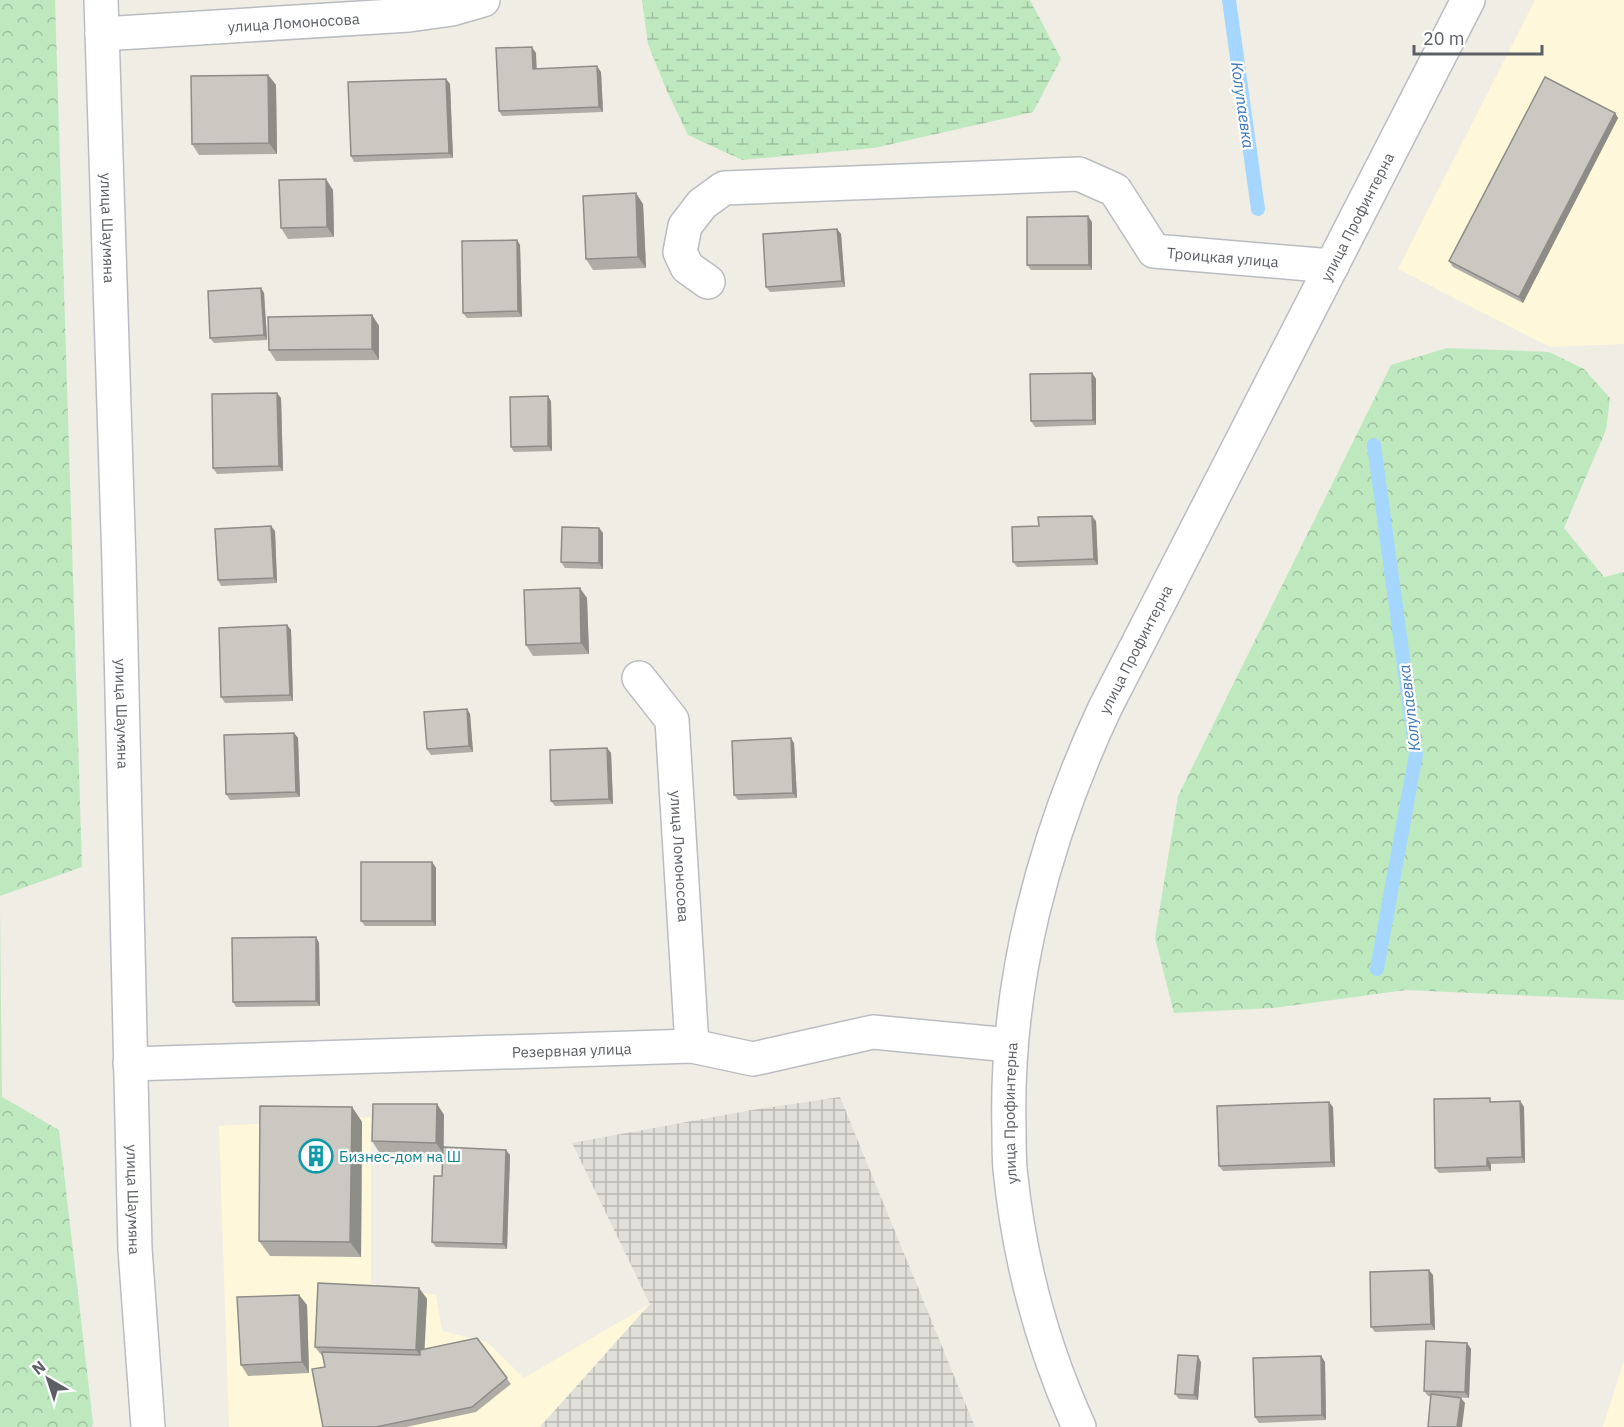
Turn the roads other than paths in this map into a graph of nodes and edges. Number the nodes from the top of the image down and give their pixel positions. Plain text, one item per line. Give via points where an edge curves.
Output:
1 (101, 0) edge
2 (483, 0) edge
3 (1468, 0) edge
4 (102, 34) junction
5 (1332, 266) junction
6 (708, 282) dead end
7 (639, 678) dead end
8 (1010, 1045) junction
9 (692, 1046) junction
10 (130, 1064) junction
11 (148, 1427) edge
12 (1078, 1427) edge

1 - 4 street, улица Шаумяна
2 - 4 street, улица Ломоносова via 409,15
3 - 5 street, улица Профинтерна
4 - 10 street, улица Шаумяна
5 - 6 street, Троицкая улица via 1154,251 1115,190 1079,174 724,188 702,204 685,226 680,252 687,267
5 - 8 street, улица Профинтерна via 1105,708 1076,773 1054,835 1027,939
7 - 9 street, улица Ломоносова via 672,720
8 - 9 street, Резервная улица via 873,1032 753,1059
8 - 12 street, улица Профинтерна via 1010,1168 1023,1257 1049,1352
9 - 10 street, Резервная улица
10 - 11 street, улица Шаумяна via 135,1249

